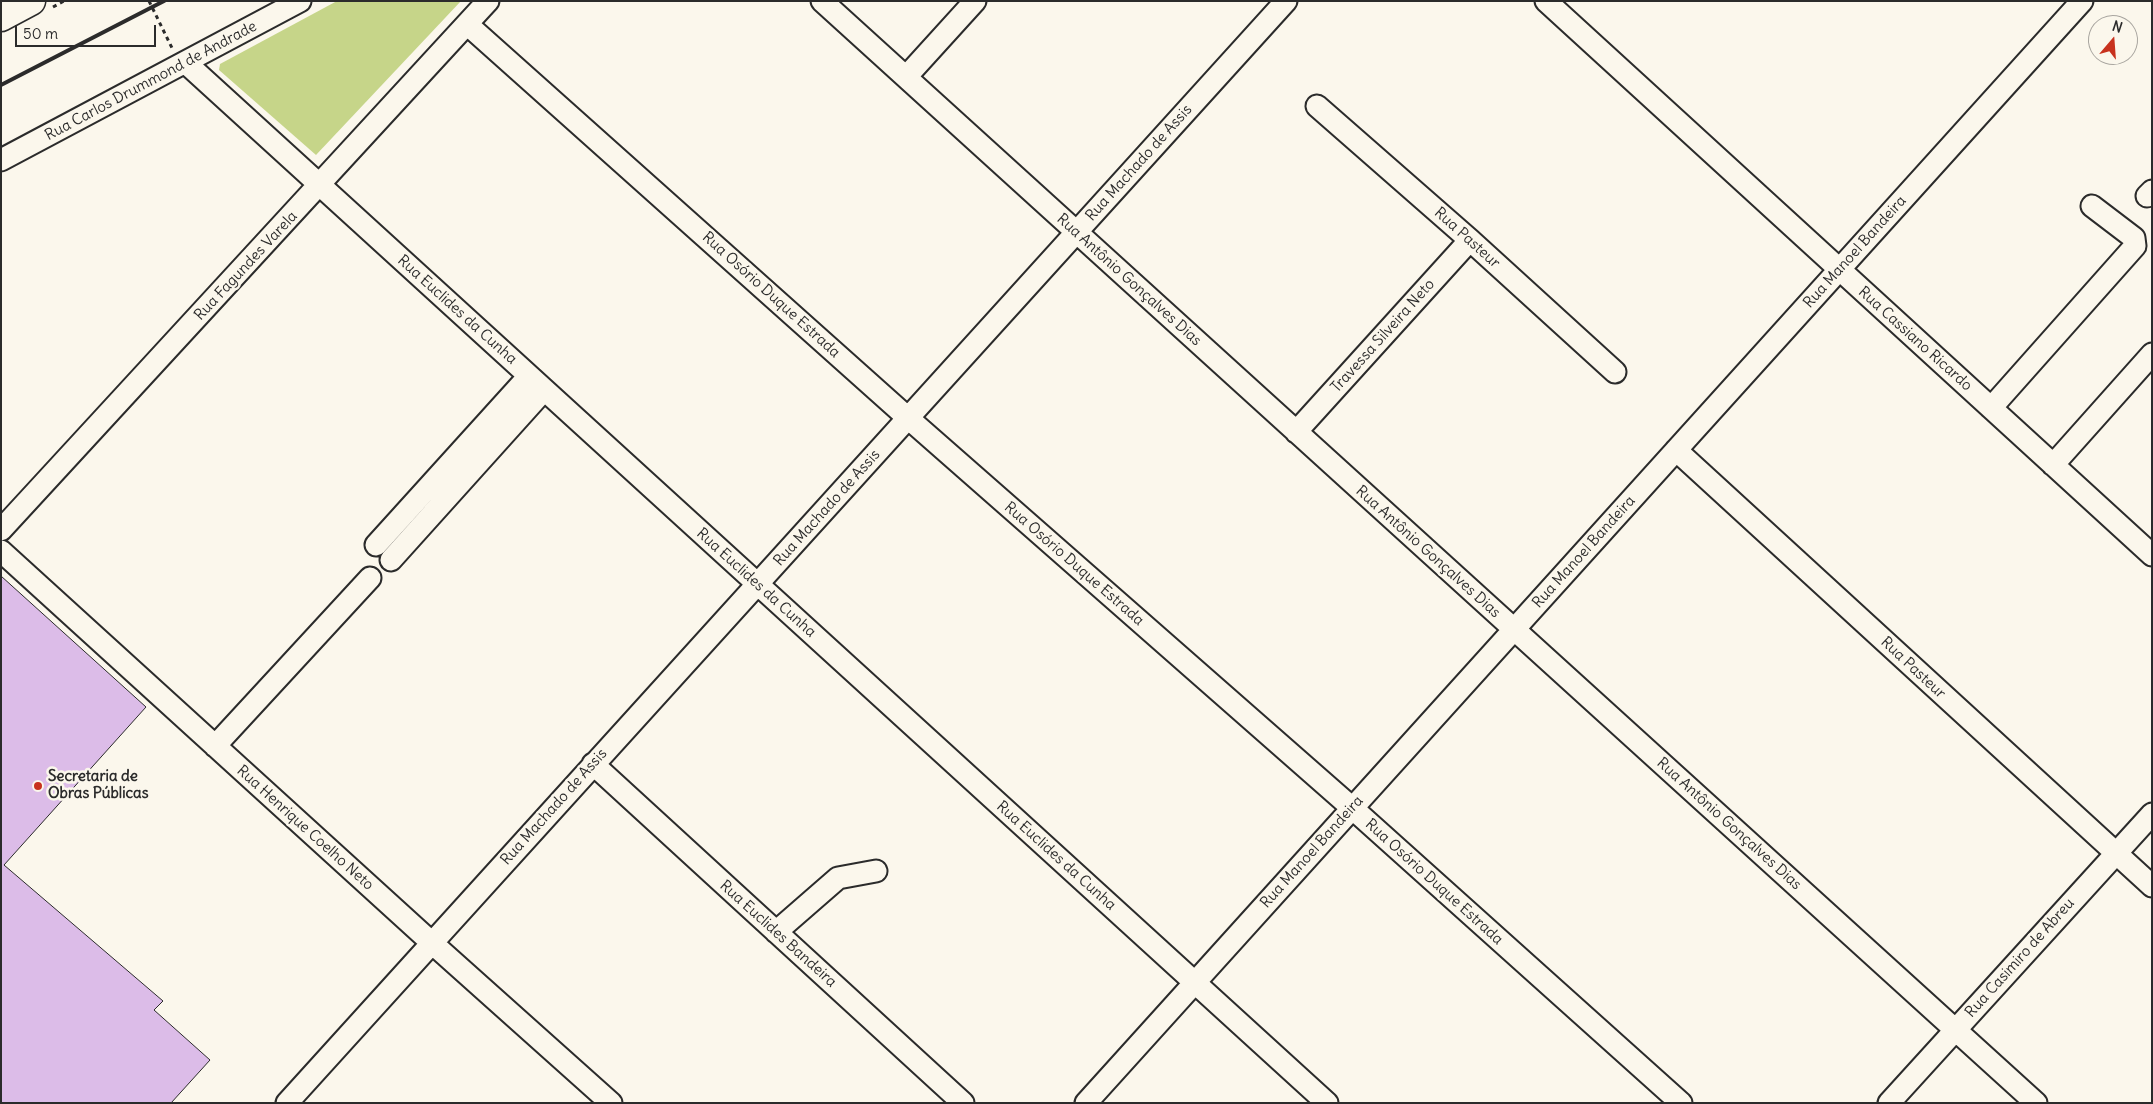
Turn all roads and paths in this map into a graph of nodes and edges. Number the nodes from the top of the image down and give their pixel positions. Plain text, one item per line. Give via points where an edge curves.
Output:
1 (31, 1) edge
2 (149, 1) edge
3 (300, 1) edge
4 (488, 1) edge
5 (822, 1) edge
6 (975, 1) edge
7 (1286, 1) edge
8 (1546, 1) edge
9 (2082, 1) edge
10 (1, 17) edge
11 (468, 25) junction
12 (183, 64) junction
13 (906, 77) junction
14 (1318, 106) dead end
15 (1, 160) edge
16 (320, 186) junction
17 (2092, 206) dead end
18 (1077, 232) junction
19 (1470, 240) junction
20 (1839, 270) junction
21 (2152, 354) edge
22 (1615, 372) dead end
23 (537, 383) junction
24 (1991, 408) junction
25 (908, 418) junction
26 (1296, 432) junction
27 (1676, 450) junction
28 (2053, 465) junction
29 (1, 530) edge
30 (376, 546) dead end
31 (1, 551) edge
32 (2152, 556) edge
33 (391, 560) dead end
34 (370, 578) dead end
35 (758, 584) junction
36 (1513, 629) junction
37 (215, 746) junction
38 (593, 764) junction
39 (1351, 807) junction
40 (2152, 814) edge
41 (2116, 854) junction
42 (876, 870) dead end
43 (2152, 886) edge
44 (776, 932) junction
45 (432, 943) junction
46 (1195, 983) junction
47 (1955, 1030) junction
48 (286, 1103) edge
49 (611, 1103) edge
50 (963, 1103) edge
51 (1086, 1103) edge
52 (1327, 1103) edge
53 (1681, 1103) edge
54 (1889, 1103) edge
55 (2036, 1103) edge

1 - 10 main road
2 - 12 path
3 - 12 street, Rua Carlos Drummond de Andrade
4 - 11 street, Rua Fagundes Varela
5 - 13 street, Rua Antônio Gonçalves Dias
6 - 13 street
7 - 18 street, Rua Machado de Assis
8 - 20 street, Rua Cassiano Ricardo
9 - 20 street, Rua Manoel Bandeira
11 - 16 street, Rua Fagundes Varela
11 - 25 street, Rua Osório Duque Estrada
12 - 15 street, Rua Carlos Drummond de Andrade
12 - 16 street, Rua Euclides da Cunha
13 - 18 street, Rua Antônio Gonçalves Dias
14 - 19 street, Rua Pasteur
16 - 23 street, Rua Euclides da Cunha
16 - 29 street, Rua Fagundes Varela
17 - 24 street via 2134,238 2134,246
18 - 25 street, Rua Machado de Assis
18 - 26 street, Rua Antônio Gonçalves Dias
19 - 22 street, Rua Pasteur
19 - 26 street, Travessa Silveira Neto
20 - 24 street, Rua Cassiano Ricardo
20 - 27 street, Rua Manoel Bandeira
21 - 28 street
23 - 30 street
23 - 33 street
23 - 35 street, Rua Euclides da Cunha
24 - 28 street, Rua Cassiano Ricardo
25 - 35 street, Rua Machado de Assis
25 - 39 street, Rua Osório Duque Estrada
26 - 36 street, Rua Antônio Gonçalves Dias
27 - 36 street, Rua Manoel Bandeira
27 - 41 street, Rua Pasteur
28 - 32 street, Rua Cassiano Ricardo
31 - 37 street, Rua Henrique Coelho Neto
34 - 37 street
35 - 38 street, Rua Machado de Assis
35 - 46 street, Rua Euclides da Cunha
36 - 39 street, Rua Manoel Bandeira
36 - 47 street, Rua Antônio Gonçalves Dias
37 - 45 street, Rua Henrique Coelho Neto
38 - 44 street, Rua Euclides Bandeira
38 - 45 street, Rua Machado de Assis
39 - 46 street, Rua Manoel Bandeira
39 - 53 street, Rua Osório Duque Estrada
40 - 41 street, Rua Casimiro de Abreu
41 - 43 street, Rua Pasteur
41 - 47 street, Rua Casimiro de Abreu
42 - 44 street via 838,878
44 - 50 street, Rua Euclides Bandeira
45 - 48 street, Rua Machado de Assis
45 - 49 street, Rua Henrique Coelho Neto
46 - 51 street, Rua Manoel Bandeira
46 - 52 street, Rua Euclides da Cunha
47 - 54 street, Rua Casimiro de Abreu
47 - 55 street, Rua Antônio Gonçalves Dias

